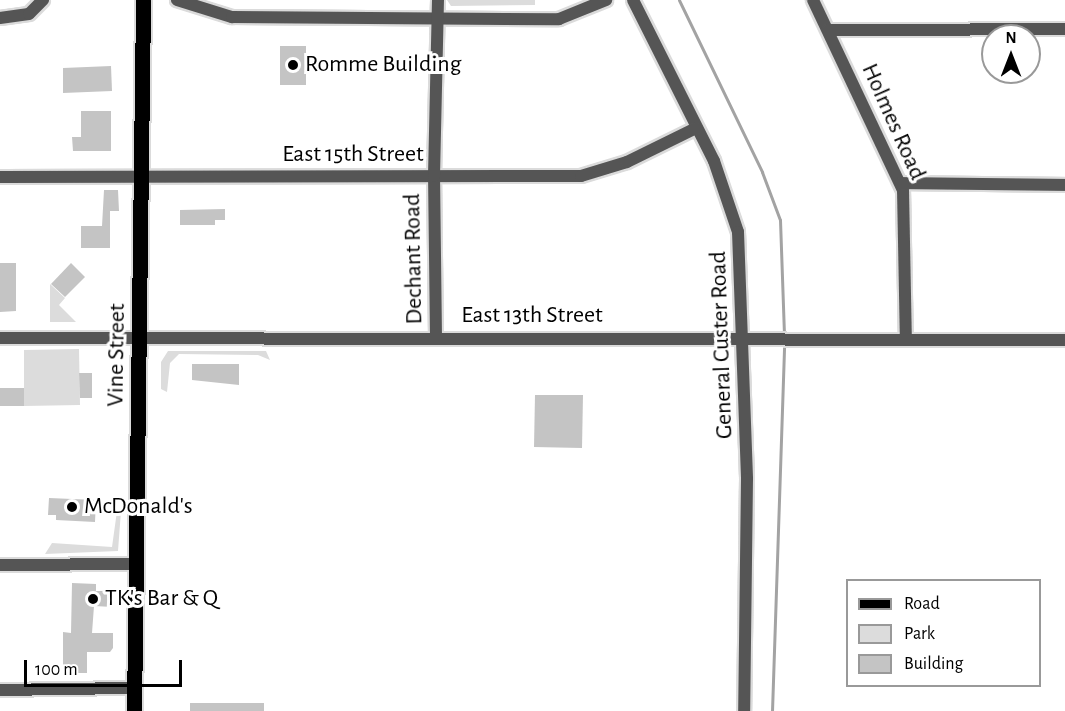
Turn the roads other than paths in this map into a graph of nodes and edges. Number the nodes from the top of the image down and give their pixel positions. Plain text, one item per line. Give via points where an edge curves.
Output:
1 (43, 0) edge
2 (143, 0) edge
3 (177, 0) edge
4 (438, 0) edge
5 (606, 0) edge
6 (633, 0) edge
7 (813, 0) edge
8 (0, 18) edge
9 (435, 19) junction
10 (1065, 29) edge
11 (828, 30) junction
12 (696, 128) junction
13 (434, 176) junction
14 (0, 177) edge
15 (142, 177) junction
16 (901, 183) junction
17 (1065, 185) edge
18 (436, 337) junction
19 (744, 337) junction
20 (0, 338) edge
21 (140, 338) junction
22 (906, 340) junction
23 (1065, 340) edge
24 (136, 564) junction
25 (0, 565) edge
26 (135, 688) junction
27 (0, 690) edge
28 (134, 711) edge
29 (744, 711) edge

1 - 8 street via 29,15
2 - 15 main road, Vine Street
3 - 9 street via 232,18
4 - 9 street, Dechant Road
5 - 9 street via 559,19
6 - 12 street, General Custer Road
7 - 11 street, Holmes Road
9 - 13 street, Dechant Road
10 - 11 street
11 - 16 street, Holmes Road
12 - 13 street, East 15th Street via 627,162 581,176
12 - 19 street, General Custer Road via 714,161 738,232
13 - 15 street, East 15th Street
13 - 18 street, Dechant Road
14 - 15 street, East 15th Street
15 - 21 main road, Vine Street
16 - 17 street
16 - 22 street, Holmes Road
18 - 19 street, East 13th Street
18 - 21 street, East 13th Street
19 - 22 street, East 13th Street
19 - 29 street, General Custer Road
20 - 21 street, East 13th Street
21 - 24 main road, Vine Street
22 - 23 street, East 13th Street
24 - 25 street
24 - 26 main road, Vine Street
26 - 27 street
26 - 28 main road, Vine Street

